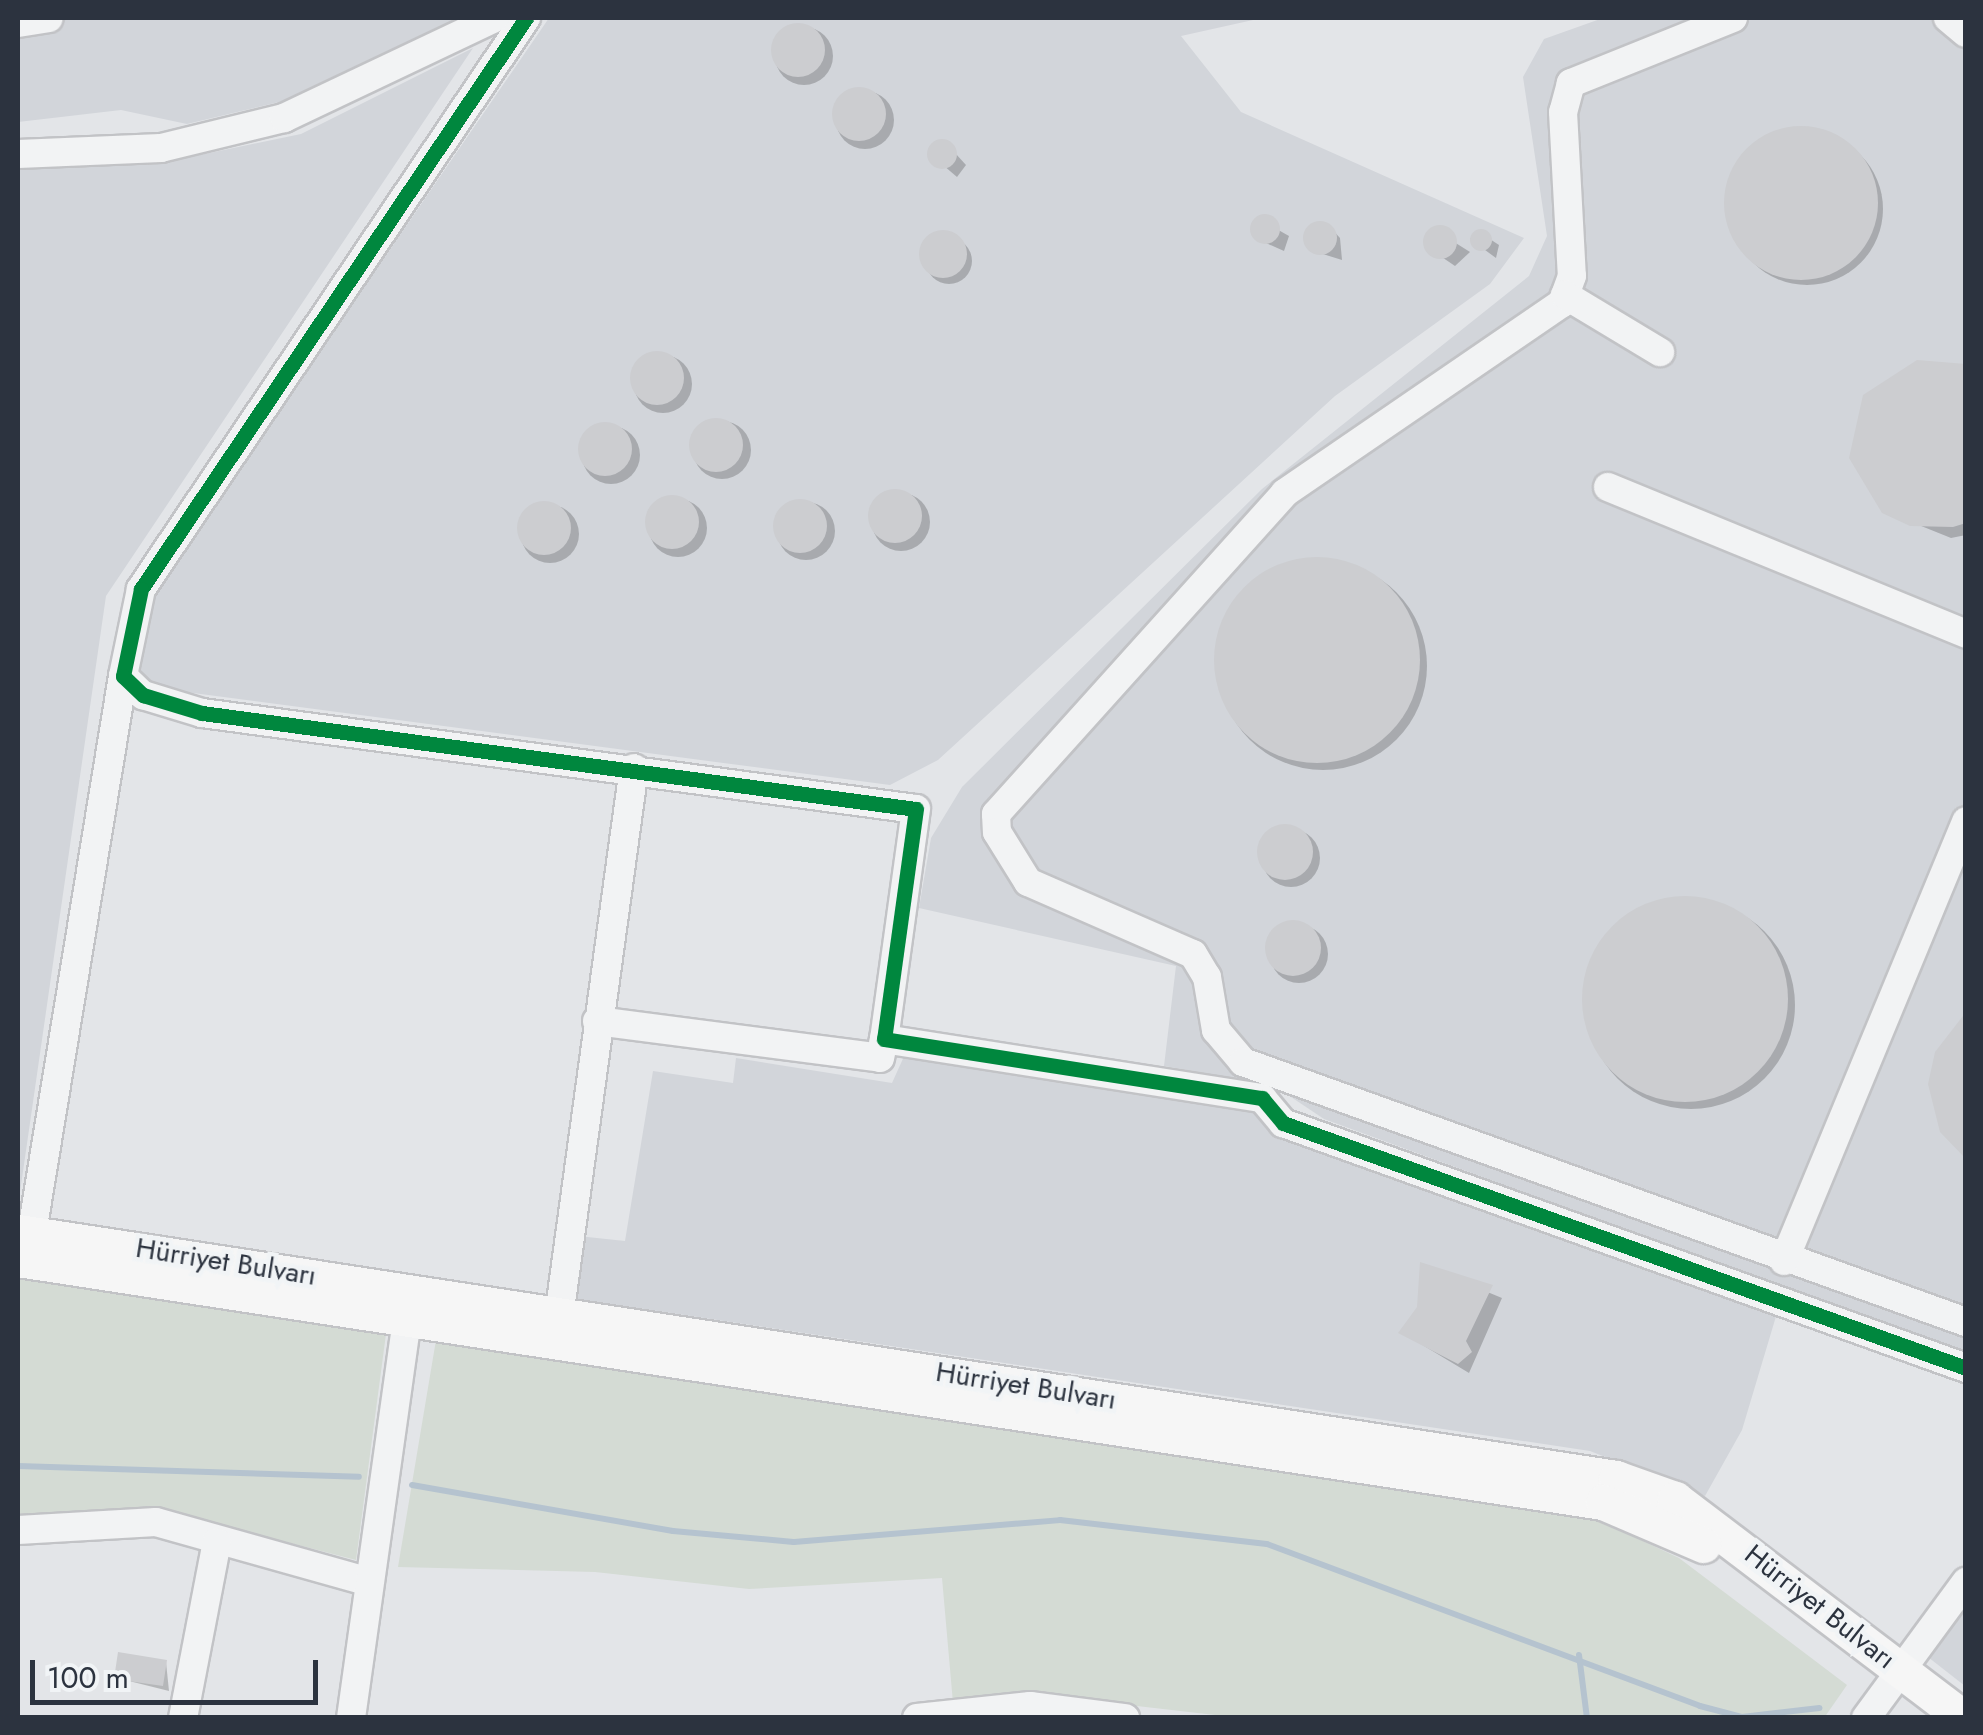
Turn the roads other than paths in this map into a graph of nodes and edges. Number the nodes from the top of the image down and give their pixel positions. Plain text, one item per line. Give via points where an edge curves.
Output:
1 (50, 18) edge
2 (496, 18) edge
3 (526, 18) edge
4 (1733, 18) edge
5 (1948, 18) edge
6 (18, 23) edge
7 (1966, 33) edge
8 (18, 154) edge
9 (1565, 295) junction
10 (1660, 352) dead end
11 (1608, 487) dead end
12 (1966, 634) edge
13 (123, 676) junction
14 (634, 768) junction
15 (1966, 821) edge
16 (597, 1021) junction
17 (884, 1039) junction
18 (22, 1241) edge
19 (1784, 1261) junction
20 (407, 1319) junction
21 (1966, 1322) edge
22 (557, 1328) junction
23 (1966, 1368) edge
24 (18, 1530) edge
25 (217, 1542) junction
26 (369, 1582) junction
27 (1966, 1582) edge
28 (1897, 1681) junction
29 (1070, 1714) edge
30 (183, 1718) edge
31 (352, 1718) edge
32 (917, 1718) edge
33 (1125, 1718) edge
34 (1866, 1718) edge
35 (1925, 1718) edge
36 (1962, 1718) edge

1 - 6 street
2 - 8 street via 284,118 160,148
3 - 13 street via 141,589
4 - 9 street via 1572,83 1564,112 1572,182
5 - 7 street
9 - 10 street
9 - 19 street via 1285,493 996,814 997,832 1028,882 1193,954 1207,977 1216,1030 1244,1062
11 - 12 street
13 - 14 street via 143,694 202,713
13 - 18 street
14 - 16 street
14 - 17 street via 916,809
15 - 19 street
16 - 17 street via 880,1058
16 - 22 street
17 - 23 street via 1262,1098 1283,1123
18 - 20 main road, Hürriyet Bulvarı
18 - 22 main road, Hürriyet Bulvarı
19 - 21 street
20 - 22 main road, Hürriyet Bulvarı
20 - 26 street
22 - 28 main road, Hürriyet Bulvarı via 1603,1502 1665,1522
24 - 25 street via 156,1522
25 - 26 street
25 - 30 street
26 - 31 street
27 - 28 street
28 - 34 street
28 - 35 main road, Hürriyet Bulvarı
28 - 36 main road, Hürriyet Bulvarı
29 - 32 street via 1030,1706
29 - 33 street

